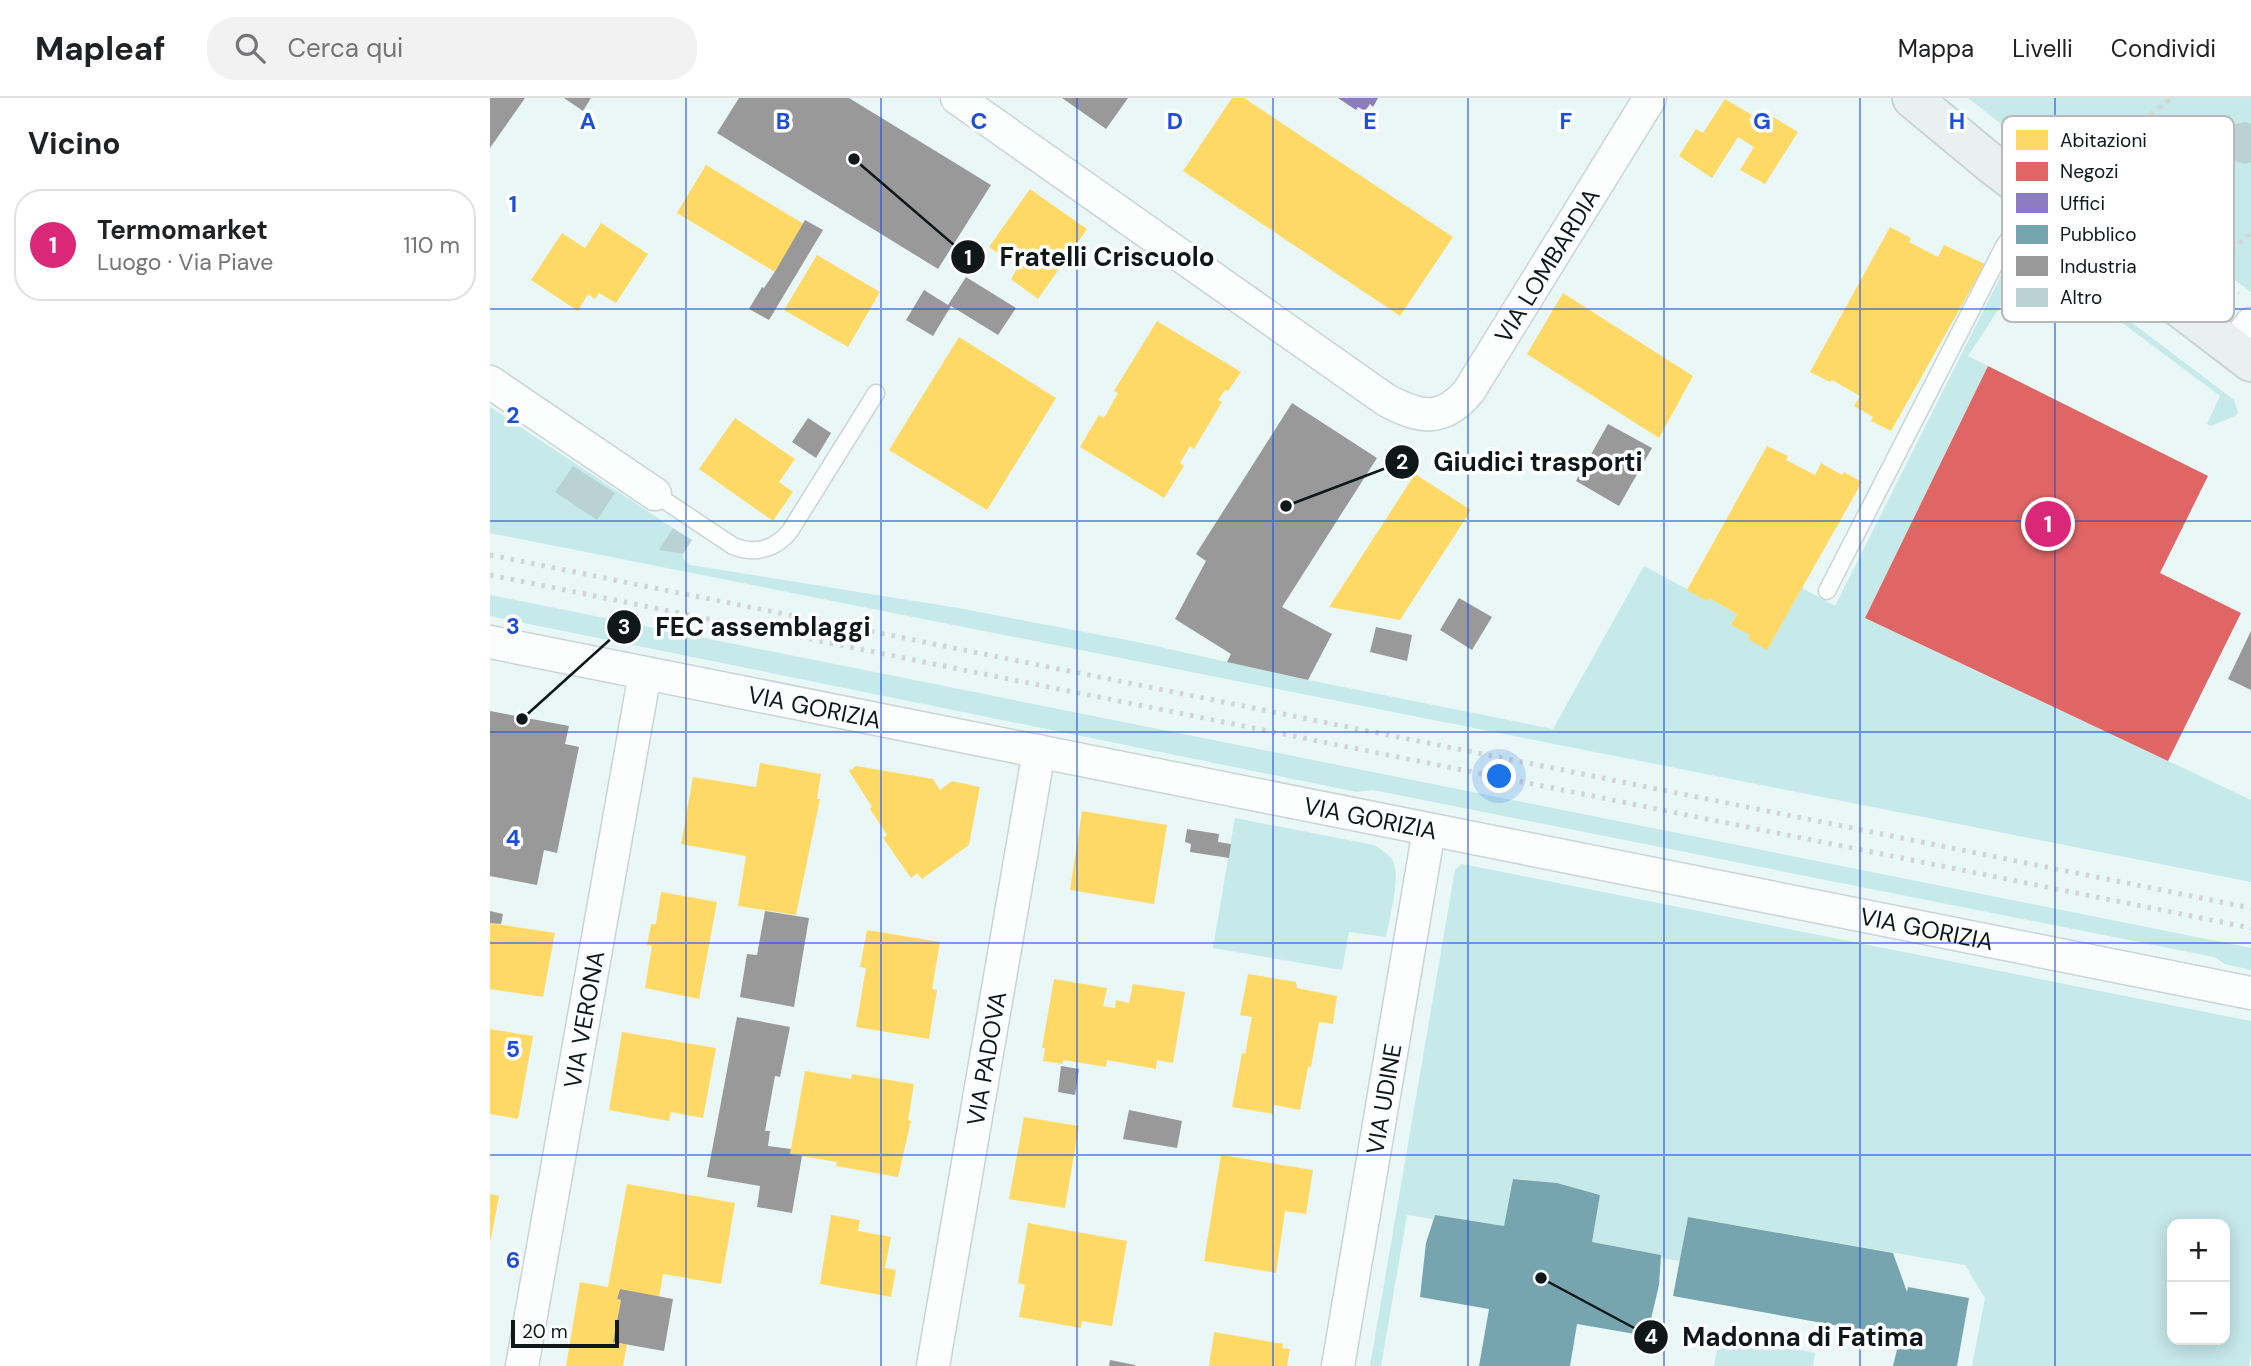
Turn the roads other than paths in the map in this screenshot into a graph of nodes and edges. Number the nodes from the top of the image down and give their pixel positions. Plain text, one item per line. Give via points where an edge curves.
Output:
1 (957, 98) edge
2 (1650, 98) edge
3 (1912, 98) edge
4 (2002, 170) edge
5 (2002, 250) edge
6 (2212, 322) edge
7 (2245, 345) edge
8 (490, 382) edge
9 (876, 393) dead end
10 (655, 494) joint
11 (1827, 590) dead end
12 (490, 642) edge
13 (645, 673) junction
14 (1039, 751) junction
15 (1429, 830) junction
16 (2251, 993) edge
17 (522, 1366) edge
18 (933, 1366) edge
19 (1338, 1366) edge

1 - 2 street, VIA LOMBARDIA via 1386,400 1429,415 1445,412 1469,391
3 - 4 street
5 - 11 lane
6 - 7 street
8 - 10 street
9 - 10 lane via 790,531 769,549 733,546
12 - 13 street, VIA GORIZIA
13 - 14 street, VIA GORIZIA
13 - 17 street, VIA VERONA
14 - 15 street, VIA GORIZIA
14 - 18 street, VIA PADOVA
15 - 16 street, VIA GORIZIA
15 - 19 street, VIA UDINE

